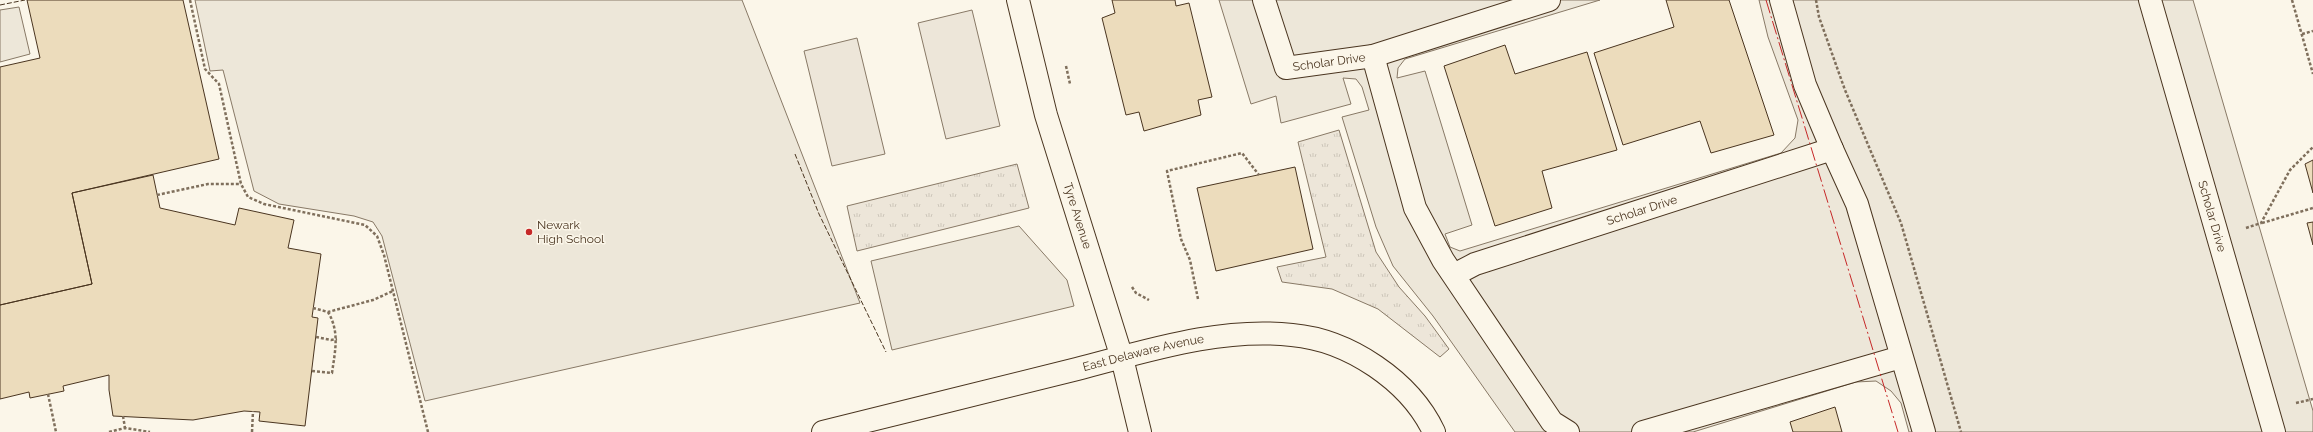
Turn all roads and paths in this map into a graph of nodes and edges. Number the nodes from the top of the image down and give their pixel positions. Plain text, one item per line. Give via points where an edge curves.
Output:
1 (190, 0) edge
2 (1018, 0) edge
3 (1264, 0) edge
4 (1549, 0) edge
5 (1781, 0) edge
6 (2150, 0) edge
7 (2292, 0) edge
8 (2313, 31) edge
9 (2302, 34) junction
10 (1372, 56) junction
11 (2313, 74) edge
12 (2313, 147) edge
13 (1832, 149) junction
14 (1258, 175) dead end
15 (241, 184) junction
16 (157, 195) dead end
17 (2313, 208) edge
18 (2261, 223) junction
19 (2243, 229) dead end
20 (1454, 275) junction
21 (393, 291) junction
22 (1198, 299) dead end
23 (313, 308) dead end
24 (328, 312) junction
25 (316, 337) dead end
26 (337, 339) junction
27 (1901, 357) junction
28 (1122, 358) junction
29 (312, 371) dead end
30 (48, 394) dead end
31 (2313, 398) edge
32 (2294, 404) dead end
33 (253, 411) dead end
34 (123, 416) dead end
35 (124, 428) junction
36 (56, 432) edge
37 (109, 432) edge
38 (150, 432) edge
39 (252, 432) edge
40 (428, 432) edge
41 (823, 432) edge
42 (1140, 432) edge
43 (1434, 432) edge
44 (1568, 432) edge
45 (1643, 432) edge
46 (1924, 432) edge
47 (2274, 432) edge

1 - 15 path via 205,68 219,84
2 - 28 main road, Tyre Avenue via 1046,115
3 - 10 main road, Scholar Drive via 1286,68
4 - 10 main road, Scholar Drive
5 - 13 main road via 1805,85
6 - 47 main road, Scholar Drive
7 - 9 path
8 - 9 path
9 - 11 path
10 - 20 main road, Scholar Drive via 1415,208
12 - 18 path via 2290,170
13 - 20 main road, Scholar Drive via 1475,264
13 - 27 main road via 1857,204
14 - 22 path via 1242,153 1167,171 1181,239 1190,260
15 - 16 path via 208,184
15 - 21 path via 248,197 264,204 365,225 377,236
17 - 18 path
18 - 19 path
20 - 44 main road, Scholar Drive via 1552,422
21 - 24 path via 373,300
21 - 40 path
23 - 24 path
24 - 26 path via 334,323
25 - 26 path
26 - 29 path via 332,373
27 - 45 main road
27 - 46 main road
28 - 41 main road, East Delaware Avenue
28 - 42 main road, Tyre Avenue
28 - 43 main road, East Delaware Avenue via 1223,335 1252,333 1312,338 1358,356 1382,372 1420,407
30 - 36 path
31 - 32 path
33 - 39 path
34 - 35 path
35 - 37 path
35 - 38 path

